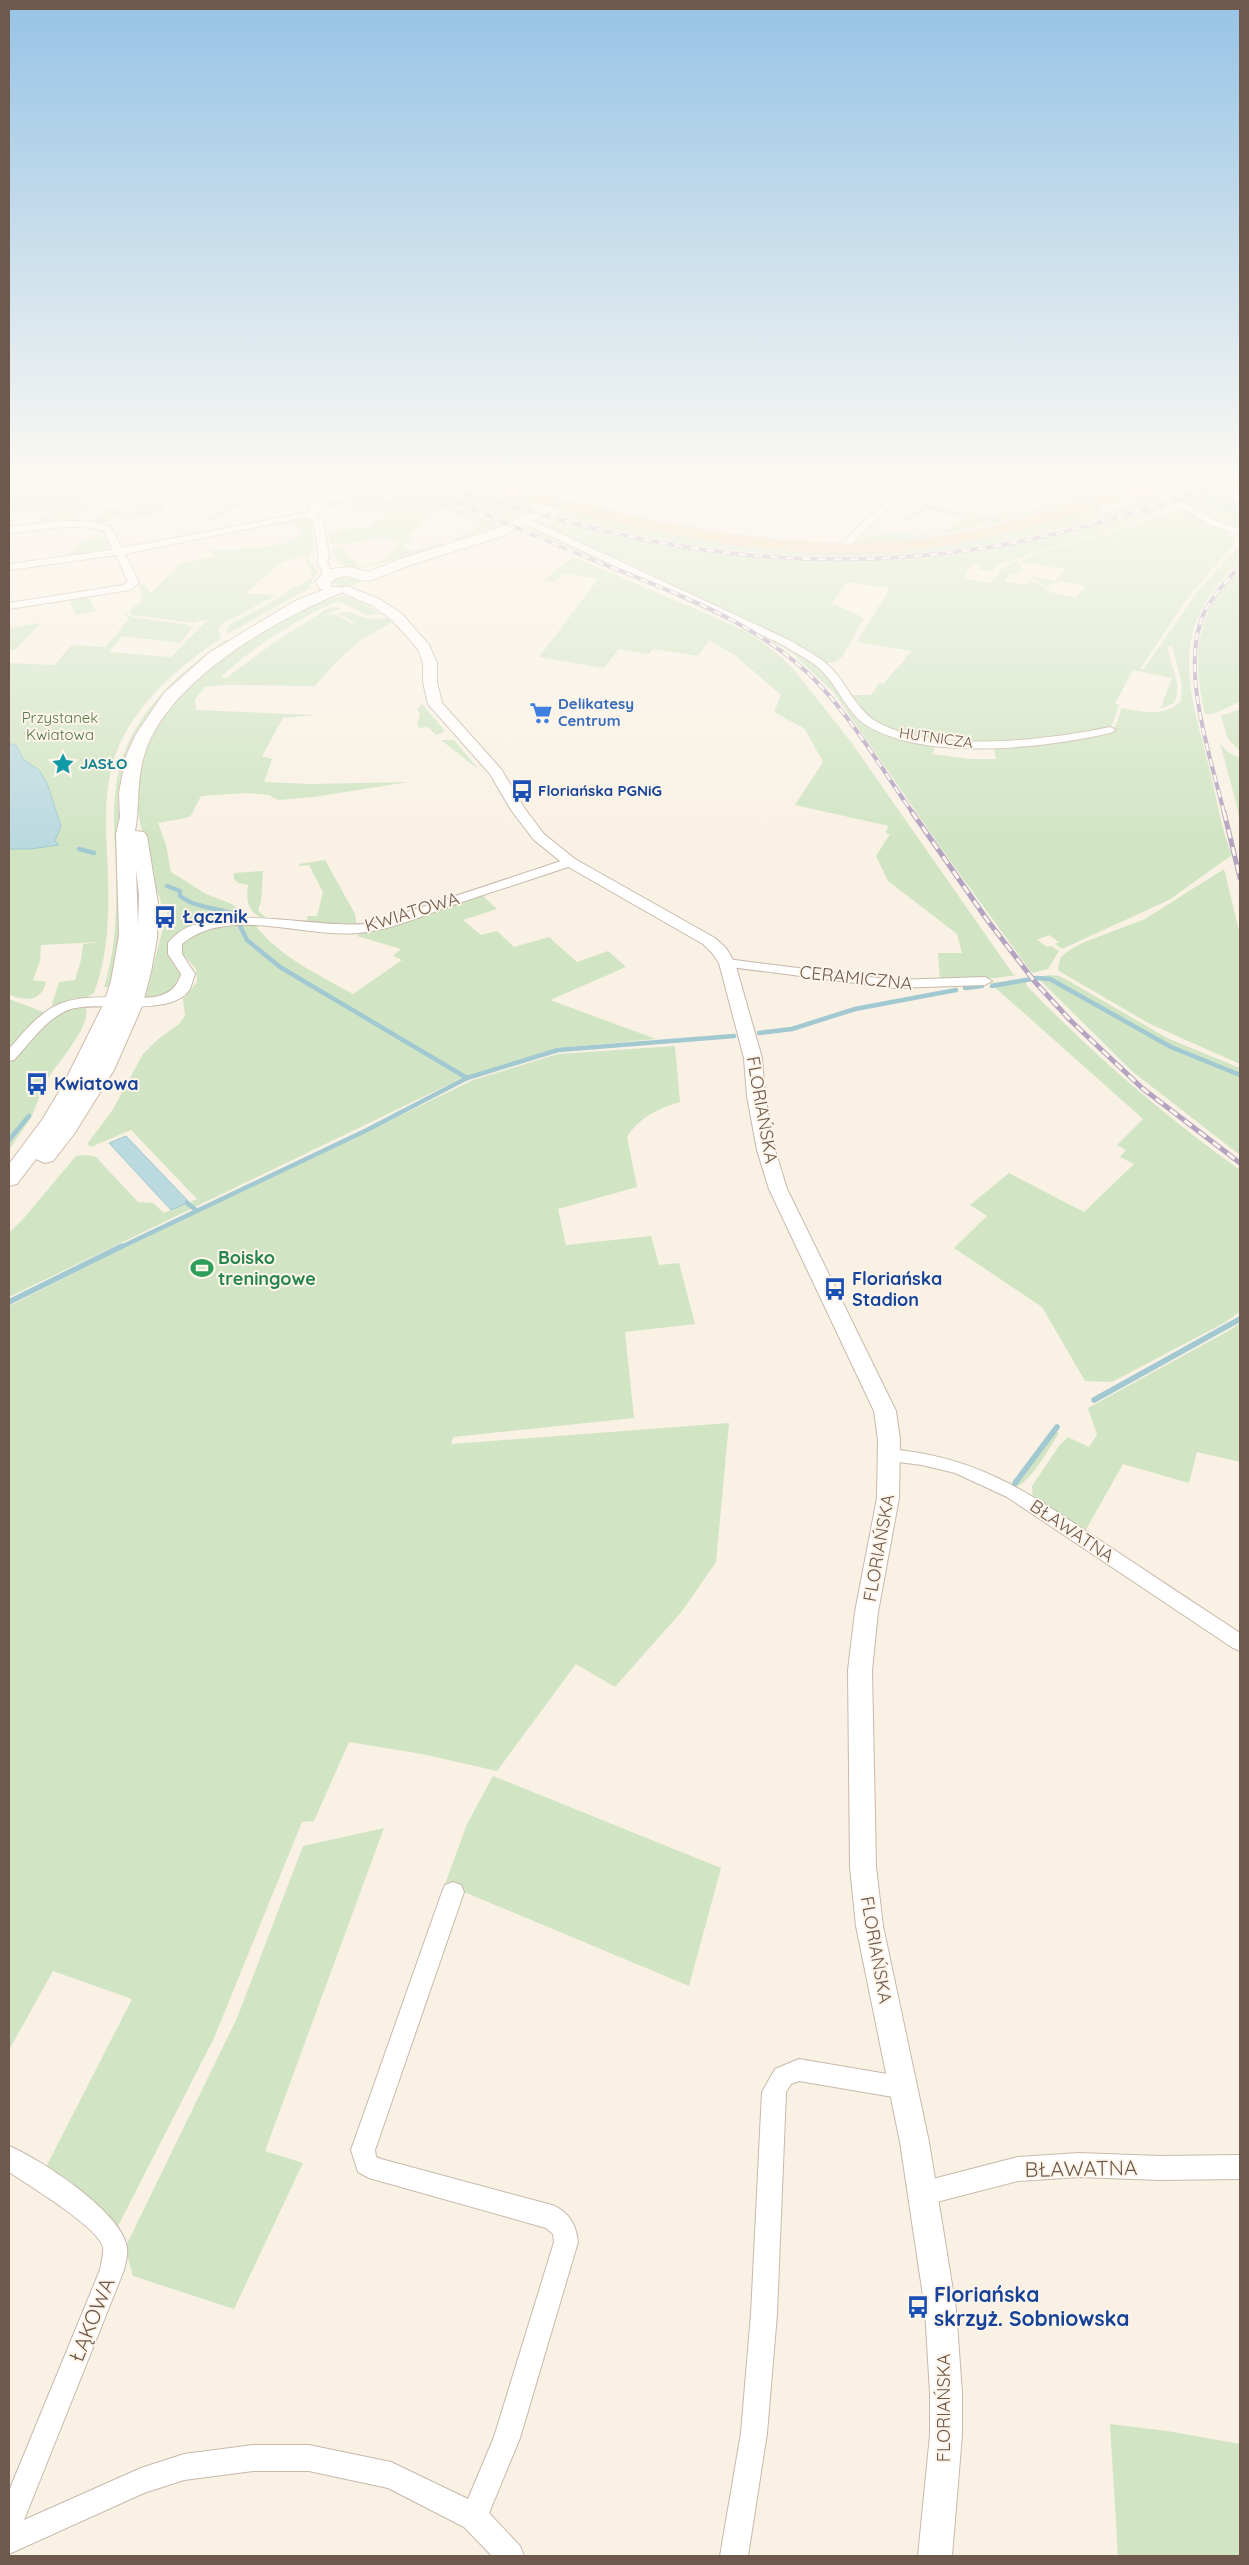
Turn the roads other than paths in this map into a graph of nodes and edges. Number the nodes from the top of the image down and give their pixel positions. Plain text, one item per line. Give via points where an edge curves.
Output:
1 (36, 602) edge
2 (305, 602) edge
3 (375, 602) edge
4 (699, 602) edge
5 (9, 606) edge
6 (1110, 730) dead end
7 (570, 862) junction
8 (727, 964) junction
9 (985, 981) dead end
10 (123, 1003) junction
11 (9, 1057) edge
12 (9, 1179) edge
13 (9, 1195) edge
14 (889, 1455) junction
15 (1240, 1643) edge
16 (453, 1892) dead end
17 (904, 2088) junction
18 (9, 2158) edge
19 (1240, 2167) edge
20 (925, 2193) junction
21 (474, 2517) junction
22 (9, 2521) edge
23 (9, 2540) edge
24 (510, 2556) edge
25 (734, 2556) edge
26 (935, 2556) edge

1 - 5 street
2 - 10 main road via 219,653 187,679 162,706 144,734 135,756 128,793 128,936 121,981
3 - 7 street, FLORIAŃSKA via 397,617 424,648 430,663 430,682 437,707 496,772 518,810 539,837
4 - 6 street, HUTNICZA via 785,642 824,667 864,718 887,731 936,741 998,744 1053,741
7 - 8 street, FLORIAŃSKA via 709,940
7 - 10 street, KWIATOWA via 370,927 347,930 235,921 200,926 181,936 173,946 187,970 188,978 183,986 161,1000
8 - 9 street, CERAMICZNA via 894,984
8 - 14 street, FLORIAŃSKA via 753,1058 766,1150 778,1189 881,1400 888,1425
10 - 11 street, KWIATOWA via 78,1003 64,1007 38,1027
10 - 12 main road via 51,1123
10 - 13 main road via 116,1045 80,1110 55,1144
14 - 15 street, BŁAWATNA via 922,1458 960,1468 1013,1492
14 - 17 street, FLORIAŃSKA via 886,1521 863,1638 859,1690 863,1867 878,1974
16 - 21 street via 363,2157 366,2164 377,2170 552,2217 566,2231 566,2242 507,2438
17 - 20 street, FLORIAŃSKA
17 - 25 street via 799,2070 787,2072 774,2092 756,2413
18 - 22 street, ŁĄKOWA via 99,2220 114,2242 116,2254 36,2462
19 - 20 street, BŁAWATNA via 1078,2165 1018,2169
20 - 26 street, FLORIAŃSKA via 944,2352 946,2435
21 - 23 street via 391,2475 309,2458 254,2458 184,2467 141,2481
21 - 24 street

